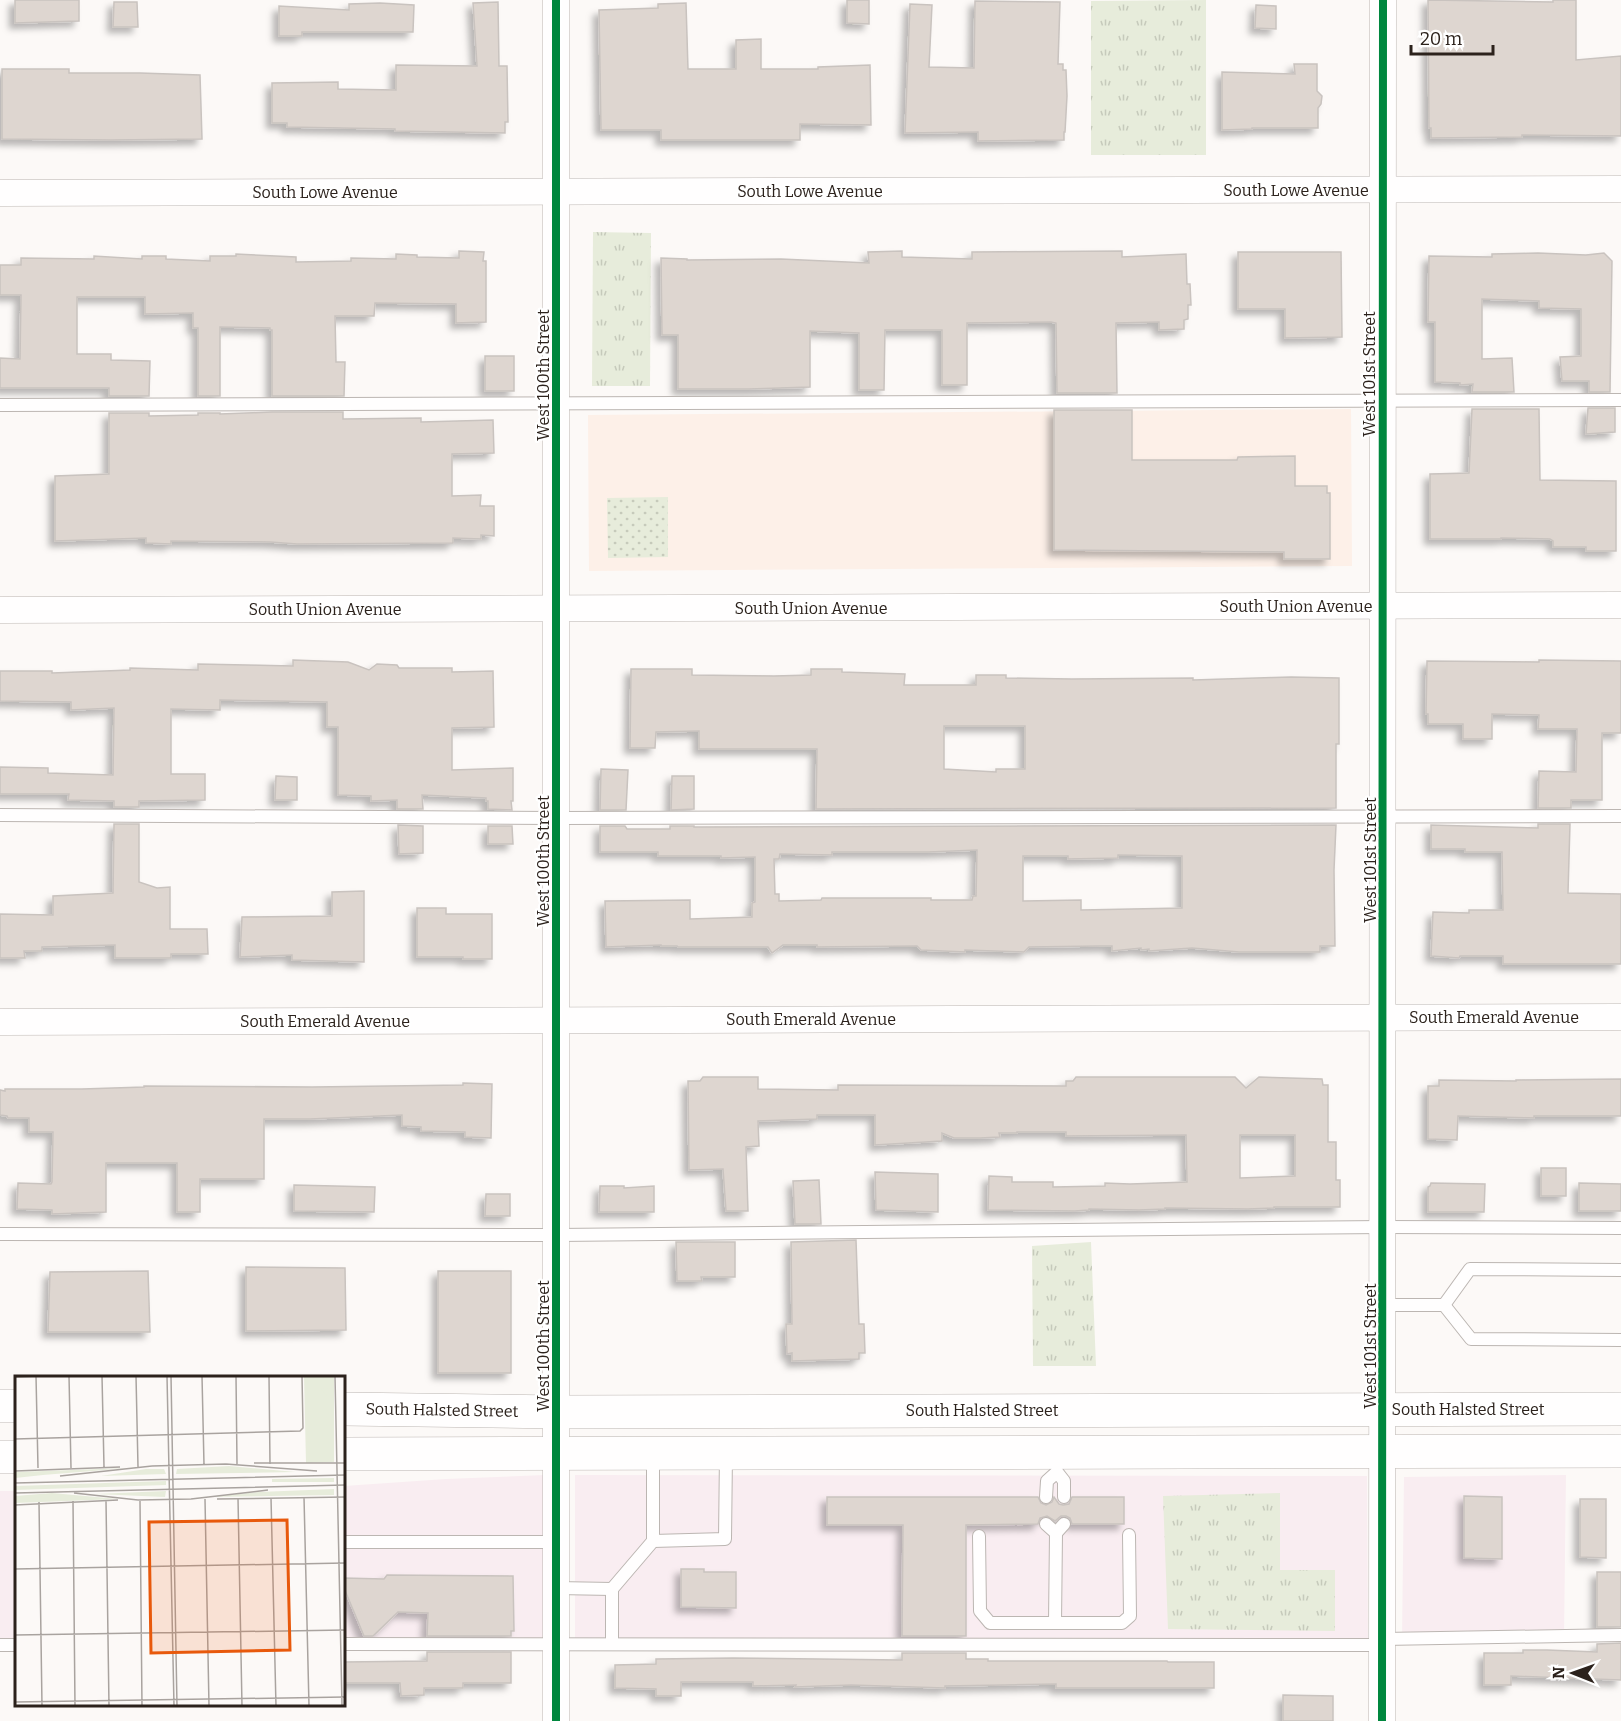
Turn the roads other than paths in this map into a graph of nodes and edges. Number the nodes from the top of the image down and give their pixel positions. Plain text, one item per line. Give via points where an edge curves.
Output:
1 (556, 0) edge
2 (1383, 0) edge
3 (1621, 189) edge
4 (1383, 190) junction
5 (556, 192) junction
6 (0, 193) edge
7 (1383, 400) junction
8 (1621, 400) edge
9 (556, 403) junction
10 (0, 405) edge
11 (1621, 605) edge
12 (1383, 606) junction
13 (556, 608) junction
14 (0, 610) edge
15 (0, 815) edge
16 (1621, 816) edge
17 (1383, 817) junction
18 (556, 818) junction
19 (1383, 1017) junction
20 (1621, 1017) edge
21 (556, 1020) junction
22 (0, 1022) edge
23 (1383, 1227) junction
24 (1621, 1228) edge
25 (0, 1234) edge
26 (557, 1235) junction
27 (1621, 1270) edge
28 (1383, 1305) junction
29 (1444, 1305) junction
30 (1621, 1340) edge
31 (345, 1409) edge
32 (1621, 1409) edge
33 (1383, 1410) junction
34 (556, 1412) junction
35 (1383, 1451) junction
36 (1621, 1451) edge
37 (557, 1453) junction
38 (653, 1453) junction
39 (726, 1453) junction
40 (345, 1454) edge
41 (1057, 1462) junction
42 (1046, 1497) dead end
43 (1064, 1497) dead end
44 (1055, 1527) dead end
45 (1129, 1535) dead end
46 (979, 1536) dead end
47 (653, 1540) junction
48 (345, 1542) edge
49 (556, 1542) junction
50 (557, 1588) junction
51 (612, 1589) junction
52 (1055, 1623) junction
53 (1621, 1635) edge
54 (1382, 1642) junction
55 (612, 1643) junction
56 (345, 1644) edge
57 (556, 1644) junction
58 (556, 1721) edge
59 (1382, 1721) edge

1 - 5 street, West 100th Street
2 - 4 street, West 101st Street
3 - 4 street, South Lowe Avenue
4 - 5 street, South Lowe Avenue
4 - 7 street, West 101st Street
5 - 6 street, South Lowe Avenue
5 - 9 street, West 100th Street
7 - 8 lane
7 - 9 lane
7 - 12 street, West 101st Street
9 - 10 lane
9 - 13 street, West 100th Street
11 - 12 street, South Union Avenue
12 - 13 street, South Union Avenue
12 - 17 street, West 101st Street
13 - 14 street, South Union Avenue
13 - 18 street, West 100th Street
15 - 18 lane
16 - 17 lane
17 - 18 lane
17 - 19 street, West 101st Street
18 - 21 street, West 100th Street
19 - 20 street, South Emerald Avenue
19 - 21 street, South Emerald Avenue
19 - 23 street, West 101st Street
21 - 22 street, South Emerald Avenue
21 - 26 street, West 100th Street
23 - 24 lane
23 - 26 lane
23 - 28 street, West 101st Street
25 - 26 lane
26 - 34 street, West 100th Street
27 - 29 lane via 1470,1269
28 - 29 lane
28 - 33 street, West 101st Street
29 - 30 lane via 1472,1339
31 - 34 main road, South Halsted Street
32 - 33 main road, South Halsted Street
33 - 34 main road, South Halsted Street
33 - 35 street, West 101st Street
34 - 37 street, West 100th Street
35 - 36 main road
35 - 41 main road
35 - 54 street, West 101st Street
37 - 38 main road
37 - 40 main road
37 - 49 street, West 100th Street
38 - 39 main road
38 - 47 lane
39 - 41 main road
39 - 47 lane via 725,1539
41 - 42 lane via 1047,1481
41 - 43 lane via 1064,1481
44 - 52 lane
45 - 52 lane via 1130,1616 1122,1623
46 - 52 lane via 980,1611 990,1623
47 - 51 lane
48 - 49 lane
49 - 50 street, West 100th Street
50 - 51 lane
50 - 57 street, West 100th Street
51 - 55 lane
53 - 54 lane
54 - 55 lane
54 - 59 street, West 101st Street
55 - 57 lane
56 - 57 lane
57 - 58 street, West 100th Street

